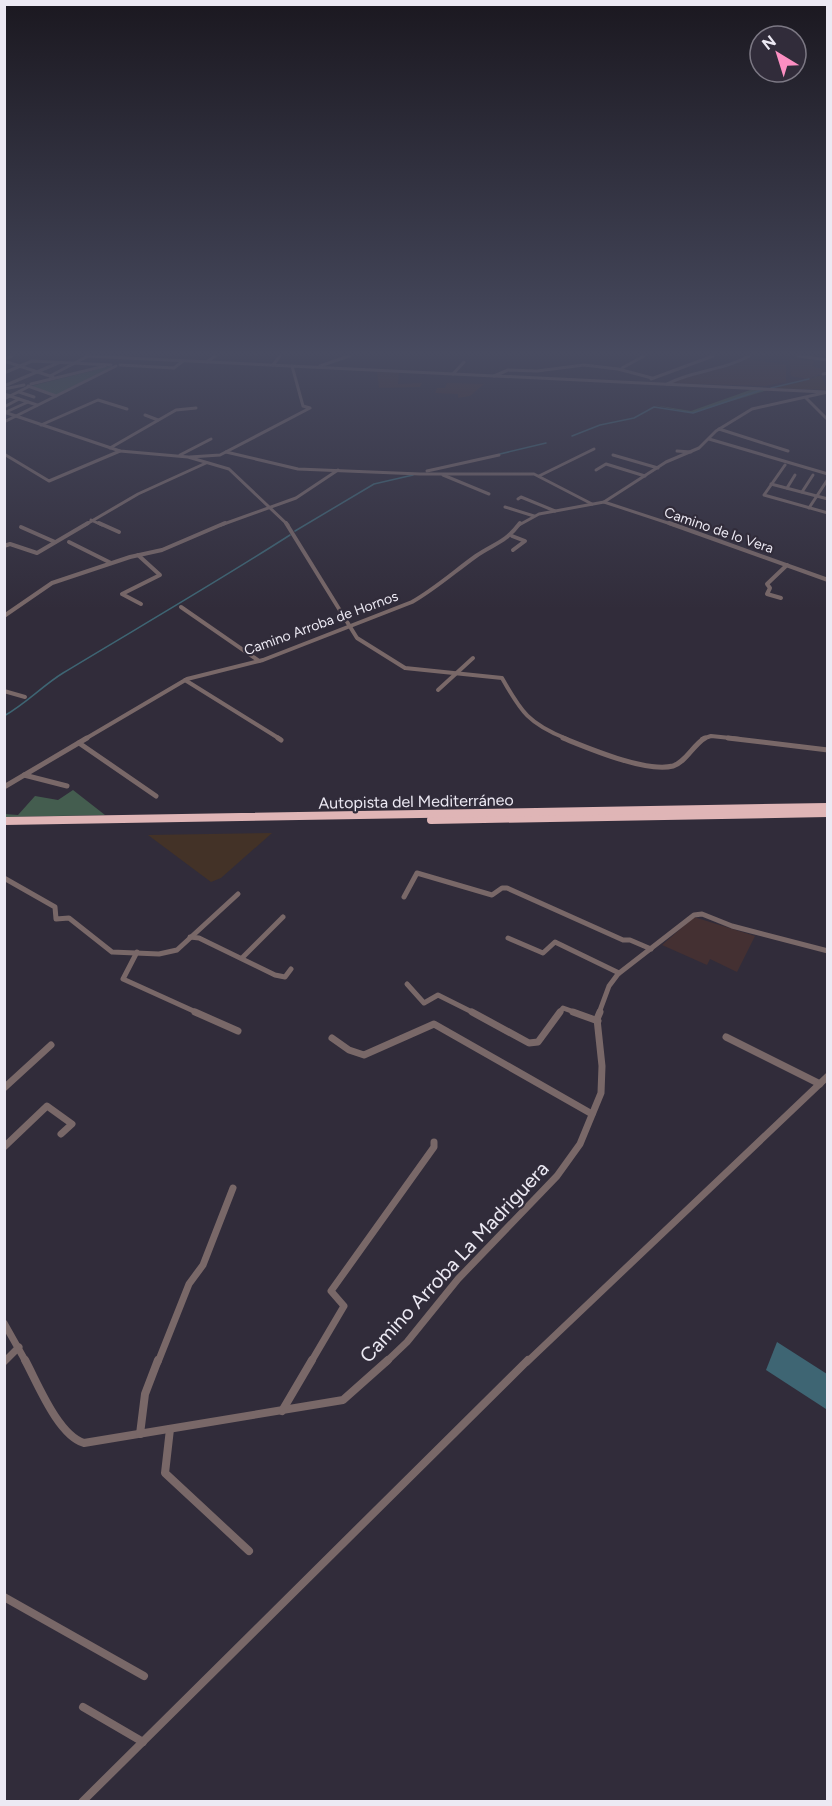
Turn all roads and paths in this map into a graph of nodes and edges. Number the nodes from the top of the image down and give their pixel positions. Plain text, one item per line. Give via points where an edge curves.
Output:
1 (87, 440) edge
2 (123, 440) edge
3 (209, 440) edge
4 (248, 440) edge
5 (708, 440) edge
6 (714, 440) edge
7 (754, 440) edge
8 (110, 448) junction
9 (594, 449) dead end
10 (120, 451) junction
11 (677, 451) dead end
12 (788, 451) dead end
13 (226, 452) junction
14 (691, 452) junction
15 (4, 454) edge
16 (499, 455) dead end
17 (613, 455) dead end
18 (178, 456) junction
19 (188, 457) junction
20 (206, 463) junction
21 (785, 465) dead end
22 (658, 468) junction
23 (339, 470) junction
24 (596, 470) dead end
25 (442, 473) junction
26 (420, 474) junction
27 (828, 474) edge
28 (813, 475) dead end
29 (539, 476) junction
30 (645, 476) junction
31 (795, 476) dead end
32 (828, 479) edge
33 (771, 484) junction
34 (787, 488) junction
35 (477, 489) junction
36 (802, 492) junction
37 (489, 494) dead end
38 (474, 495) dead end
39 (816, 496) junction
40 (518, 499) dead end
41 (828, 500) edge
42 (604, 502) junction
43 (592, 504) junction
44 (271, 507) junction
45 (506, 507) dead end
46 (809, 508) junction
47 (556, 512) junction
48 (828, 513) edge
49 (534, 516) junction
50 (91, 520) junction
51 (21, 527) dead end
52 (119, 532) dead end
53 (512, 536) junction
54 (55, 542) junction
55 (69, 542) dead end
56 (4, 546) edge
57 (513, 550) dead end
58 (138, 555) junction
59 (111, 563) junction
60 (787, 565) junction
61 (828, 580) edge
62 (781, 598) dead end
63 (141, 604) dead end
64 (181, 607) dead end
65 (4, 616) edge
66 (349, 629) junction
67 (473, 658) dead end
68 (259, 661) junction
69 (457, 673) junction
70 (185, 680) junction
71 (438, 690) dead end
72 (4, 692) edge
73 (25, 696) dead end
74 (281, 740) dead end
75 (79, 742) junction
76 (828, 750) edge
77 (24, 775) junction
78 (67, 786) dead end
79 (4, 787) edge
80 (156, 796) dead end
81 (828, 807) edge
82 (828, 813) edge
83 (4, 821) edge
84 (4, 827) edge
85 (4, 878) edge
86 (238, 894) dead end
87 (404, 897) dead end
88 (283, 917) dead end
89 (189, 938) junction
90 (508, 938) dead end
91 (651, 949) junction
92 (828, 951) edge
93 (137, 952) junction
94 (242, 958) junction
95 (291, 969) dead end
96 (619, 973) junction
97 (408, 984) dead end
98 (598, 1021) junction
99 (238, 1031) dead end
100 (726, 1037) dead end
101 (332, 1038) dead end
102 (51, 1045) dead end
103 (828, 1076) edge
104 (820, 1084) junction
105 (4, 1088) edge
106 (592, 1114) junction
107 (61, 1134) dead end
108 (434, 1142) dead end
109 (4, 1147) edge
110 (232, 1188) dead end
111 (4, 1323) edge
112 (19, 1347) junction
113 (4, 1362) edge
114 (282, 1411) junction
115 (170, 1430) junction
116 (140, 1434) junction
117 (249, 1551) dead end
118 (4, 1597) edge
119 (144, 1676) dead end
120 (83, 1707) dead end
121 (143, 1742) junction
122 (82, 1802) edge

1 - 8 street
2 - 8 street
3 - 18 street
4 - 13 street
5 - 14 street
6 - 27 street
7 - 12 street
8 - 10 street
9 - 29 street
10 - 15 street via 50,481
10 - 18 street
11 - 14 street
13 - 19 street via 215,457
13 - 23 street via 298,469
14 - 22 street
16 - 26 street
17 - 22 street
18 - 19 street
19 - 20 street
20 - 44 street via 229,469
20 - 50 street
21 - 33 street
22 - 30 street
23 - 26 street
23 - 44 street via 296,498
24 - 30 street via 606,464
25 - 26 street
25 - 29 street
25 - 35 street
28 - 36 street
29 - 43 street
30 - 42 street
31 - 34 street
32 - 39 street
33 - 34 street
33 - 46 street via 764,495
34 - 36 street
35 - 37 street
35 - 38 street
36 - 39 street
39 - 41 street
39 - 46 street
40 - 47 street
42 - 43 street
42 - 60 street, Camino de lo Vera
43 - 47 street
44 - 58 street via 162,550
44 - 66 street via 290,527
45 - 49 street
46 - 48 street
47 - 49 street
49 - 53 street, Camino Arroba de Hornos via 522,521
50 - 52 street
50 - 54 street
51 - 54 street
53 - 57 street via 525,541
53 - 66 street, Camino Arroba de Hornos via 478,555 427,594
54 - 56 street via 33,553 12,544
55 - 59 street
58 - 59 street
58 - 63 street via 160,575 122,594
59 - 65 street via 52,584
60 - 61 street, Camino de lo Vera
60 - 62 street via 767,584 767,594
64 - 68 street
66 - 68 street, Camino Arroba de Hornos via 309,640
66 - 69 street via 365,644 405,668
67 - 69 street
68 - 70 street, Camino Arroba de Hornos
69 - 71 street
69 - 76 street via 502,678 516,704 535,725 623,759 673,766 700,740 711,736
70 - 74 street
70 - 75 street, Camino Arroba de Hornos
72 - 73 street
75 - 77 street, Camino Arroba de Hornos
75 - 80 street
77 - 78 street
77 - 79 street, Camino Arroba de Hornos
81 - 83 highway, Autopista del Mediterráneo
82 - 84 highway, Autopista del Mediterráneo
85 - 93 street via 55,908 56,919 69,918 112,952
86 - 89 street
87 - 91 street via 417,873 492,896 507,888
88 - 94 street
89 - 93 street via 171,952
89 - 94 street via 199,938
90 - 96 street via 543,953 555,942
91 - 92 street, Camino Arroba La Madriguera via 694,915 702,914 732,926
91 - 96 street, Camino Arroba La Madriguera
93 - 99 street via 123,979
94 - 95 street via 285,977
96 - 98 street, Camino Arroba La Madriguera via 603,998
97 - 98 street via 424,1003 438,995 445,997 529,1043 538,1042 563,1008
98 - 106 street, Camino Arroba La Madriguera via 602,1079
100 - 104 street
101 - 106 street via 364,1055 434,1024
102 - 105 street
103 - 104 street
104 - 121 street via 456,1430
106 - 114 street, Camino Arroba La Madriguera via 580,1144 557,1176 458,1279 407,1342 343,1400
107 - 109 street via 72,1124 47,1106
108 - 114 street via 331,1291 344,1306
110 - 116 street via 203,1265 189,1284 145,1394
111 - 112 street, Camino Arroba La Madriguera
112 - 113 street
112 - 116 street, Camino Arroba La Madriguera via 63,1428 74,1440 84,1443
114 - 115 street, Camino Arroba La Madriguera
115 - 116 street, Camino Arroba La Madriguera
115 - 117 street via 165,1473
118 - 119 street
120 - 121 street
121 - 122 street

